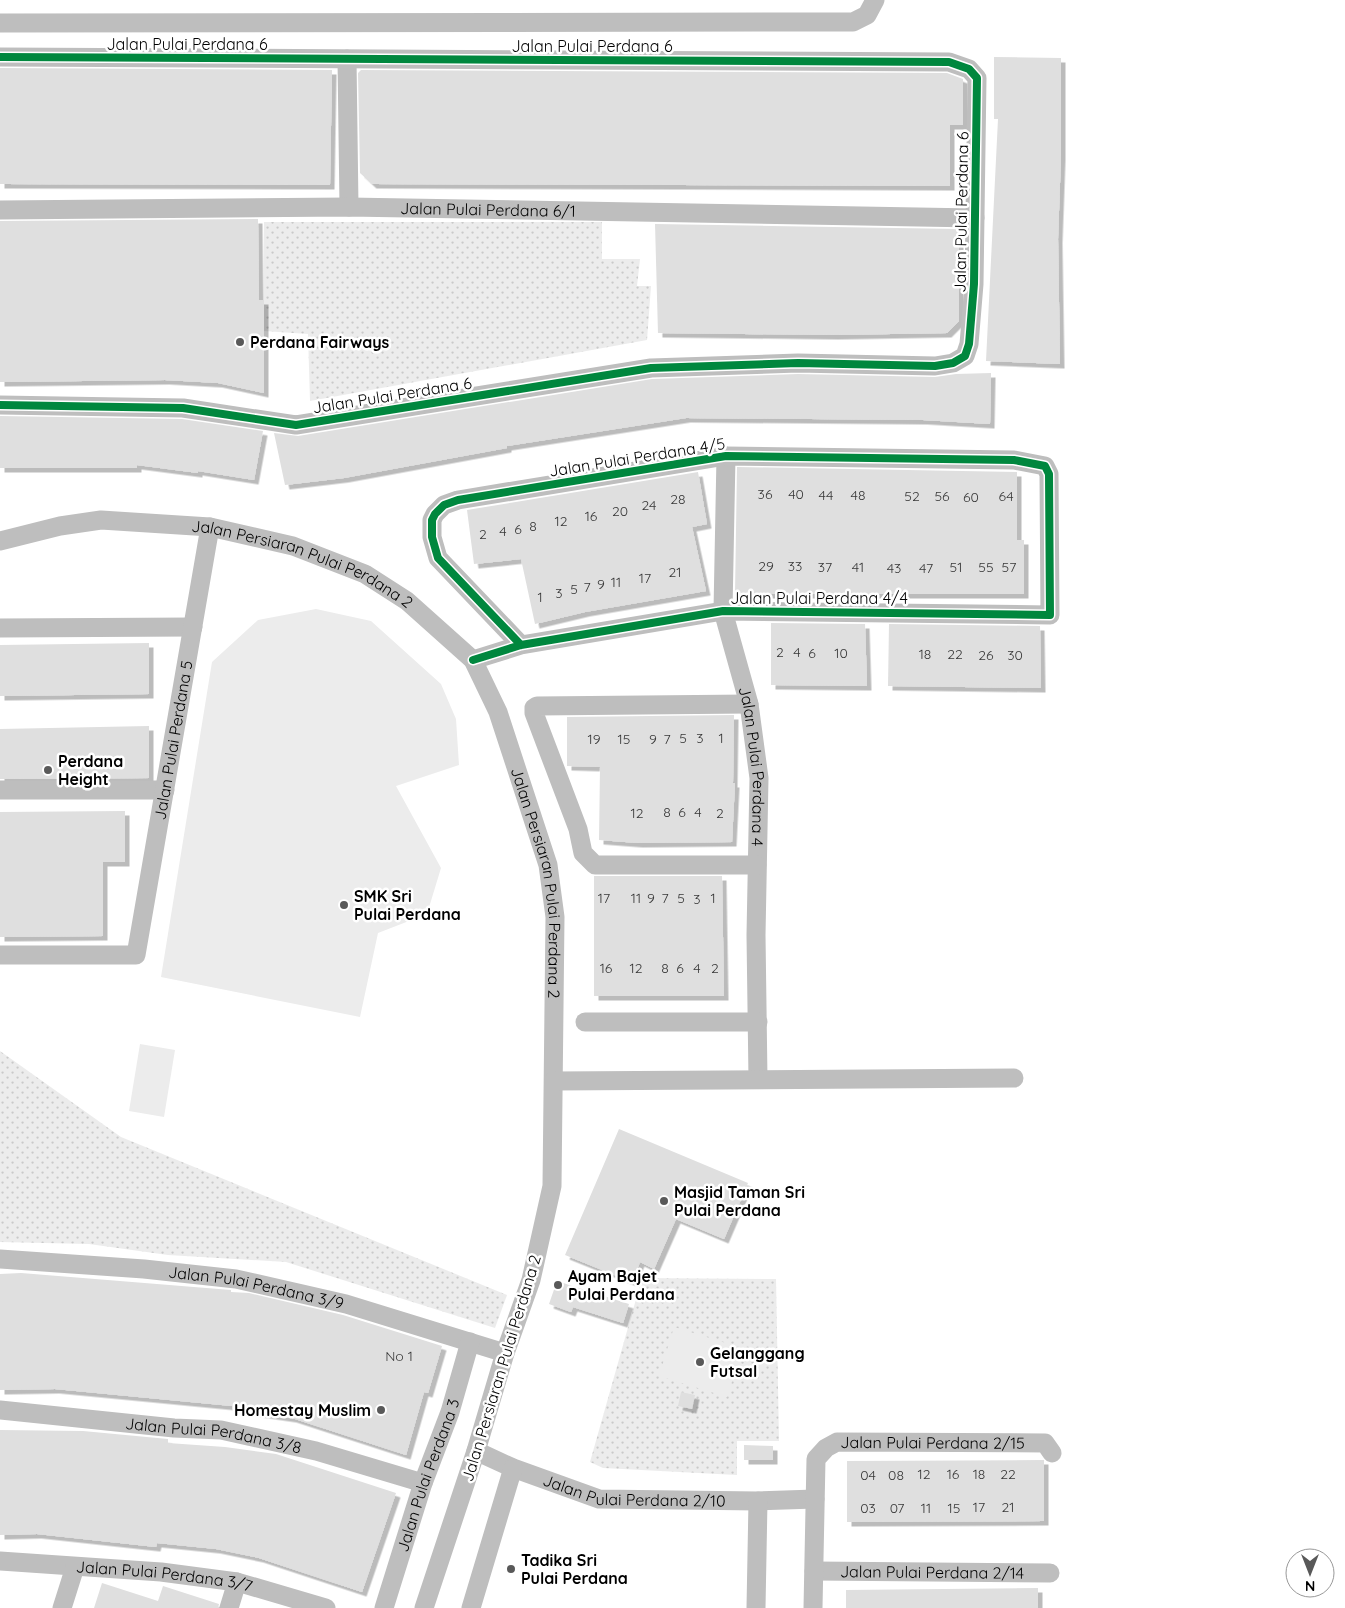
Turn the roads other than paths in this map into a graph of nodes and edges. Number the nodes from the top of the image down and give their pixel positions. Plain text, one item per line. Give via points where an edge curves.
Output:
1 (875, 0) edge
2 (0, 23) edge
3 (0, 57) edge
4 (347, 59) junction
5 (348, 207) junction
6 (0, 210) edge
7 (975, 218) junction
8 (0, 405) edge
9 (726, 456) junction
10 (210, 528) junction
11 (0, 541) edge
12 (722, 611) junction
13 (1050, 615) joint
14 (193, 627) junction
15 (0, 628) edge
16 (521, 645) junction
17 (473, 660) junction
18 (748, 704) junction
19 (0, 790) edge
20 (165, 790) junction
21 (757, 866) junction
22 (0, 955) edge
23 (585, 1022) dead end
24 (758, 1022) junction
25 (1014, 1078) dead end
26 (758, 1079) junction
27 (554, 1081) junction
28 (0, 1259) edge
29 (470, 1342) junction
30 (504, 1352) junction
31 (0, 1410) edge
32 (476, 1451) junction
33 (1052, 1453) dead end
34 (513, 1468) junction
35 (423, 1483) junction
36 (815, 1499) junction
37 (758, 1501) junction
38 (0, 1560) edge
39 (75, 1567) junction
40 (814, 1570) junction
41 (1050, 1573) dead end
42 (237, 1582) junction
43 (62, 1608) edge
44 (229, 1608) edge
45 (326, 1608) edge
46 (384, 1608) edge
47 (424, 1608) edge
48 (471, 1608) edge
49 (756, 1608) edge
50 (813, 1608) edge

1 - 2 street via 866,15 853,22
3 - 4 street, Jalan Pulai Perdana 6
4 - 5 street
4 - 7 street, Jalan Pulai Perdana 6 via 949,62 969,70 978,78
5 - 6 street, Jalan Pulai Perdana 6/1
5 - 7 street, Jalan Pulai Perdana 6/1
7 - 8 street, Jalan Pulai Perdana 6 via 969,344 965,356 953,363 935,366 798,363 651,368 296,425 183,408
9 - 12 street, Jalan Pulai Perdana 4
9 - 13 street, Jalan Pulai Perdana 4/5 via 1014,460 1045,466 1049,474
9 - 16 street, Jalan Pulai Perdana 4/5 via 458,500 435,514 431,525 432,537 442,566
10 - 11 street, Jalan Persiaran Pulai Perdana 2 via 101,520
10 - 14 street, Jalan Pulai Perdana 5
10 - 17 street, Jalan Persiaran Pulai Perdana 2 via 293,546 365,574 407,601
12 - 13 street, Jalan Pulai Perdana 4/4
12 - 16 street, Jalan Pulai Perdana 4/4
12 - 18 street, Jalan Pulai Perdana 4
14 - 15 street
14 - 20 street, Jalan Pulai Perdana 5
16 - 17 street, Jalan Pulai Perdana 4/4
17 - 27 street, Jalan Persiaran Pulai Perdana 2 via 498,712 548,865 555,917
18 - 21 street, Jalan Pulai Perdana 4 via 759,778
18 - 21 street via 534,708 578,828 583,853 595,865
19 - 20 street
20 - 22 street, Jalan Pulai Perdana 5 via 136,954
21 - 24 street, Jalan Pulai Perdana 4
23 - 24 street
24 - 26 street, Jalan Pulai Perdana 4
25 - 26 street
26 - 27 street
27 - 30 street, Jalan Persiaran Pulai Perdana 2 via 552,1186 531,1280
28 - 29 street, Jalan Pulai Perdana 3/9 via 236,1279 346,1304
29 - 30 street, Jalan Pulai Perdana 3/9
29 - 35 street, Jalan Pulai Perdana 3 via 450,1412
30 - 32 street, Jalan Persiaran Pulai Perdana 2
31 - 35 street, Jalan Pulai Perdana 3/8 via 221,1430 316,1450
32 - 34 street, Jalan Pulai Perdana 2/10
32 - 47 street, Jalan Persiaran Pulai Perdana 2
33 - 36 street, Jalan Pulai Perdana 2/15 via 1045,1443 837,1442 816,1459
34 - 37 street, Jalan Pulai Perdana 2/10 via 599,1499
34 - 48 street
35 - 46 street, Jalan Pulai Perdana 3
36 - 37 street, Jalan Pulai Perdana 2/10
36 - 40 street
37 - 49 street
38 - 39 street, Jalan Pulai Perdana 3/7
39 - 42 street, Jalan Pulai Perdana 3/7 via 160,1572
39 - 43 street
40 - 41 street, Jalan Pulai Perdana 2/14
40 - 50 street
42 - 44 street
42 - 45 street, Jalan Pulai Perdana 3/7

